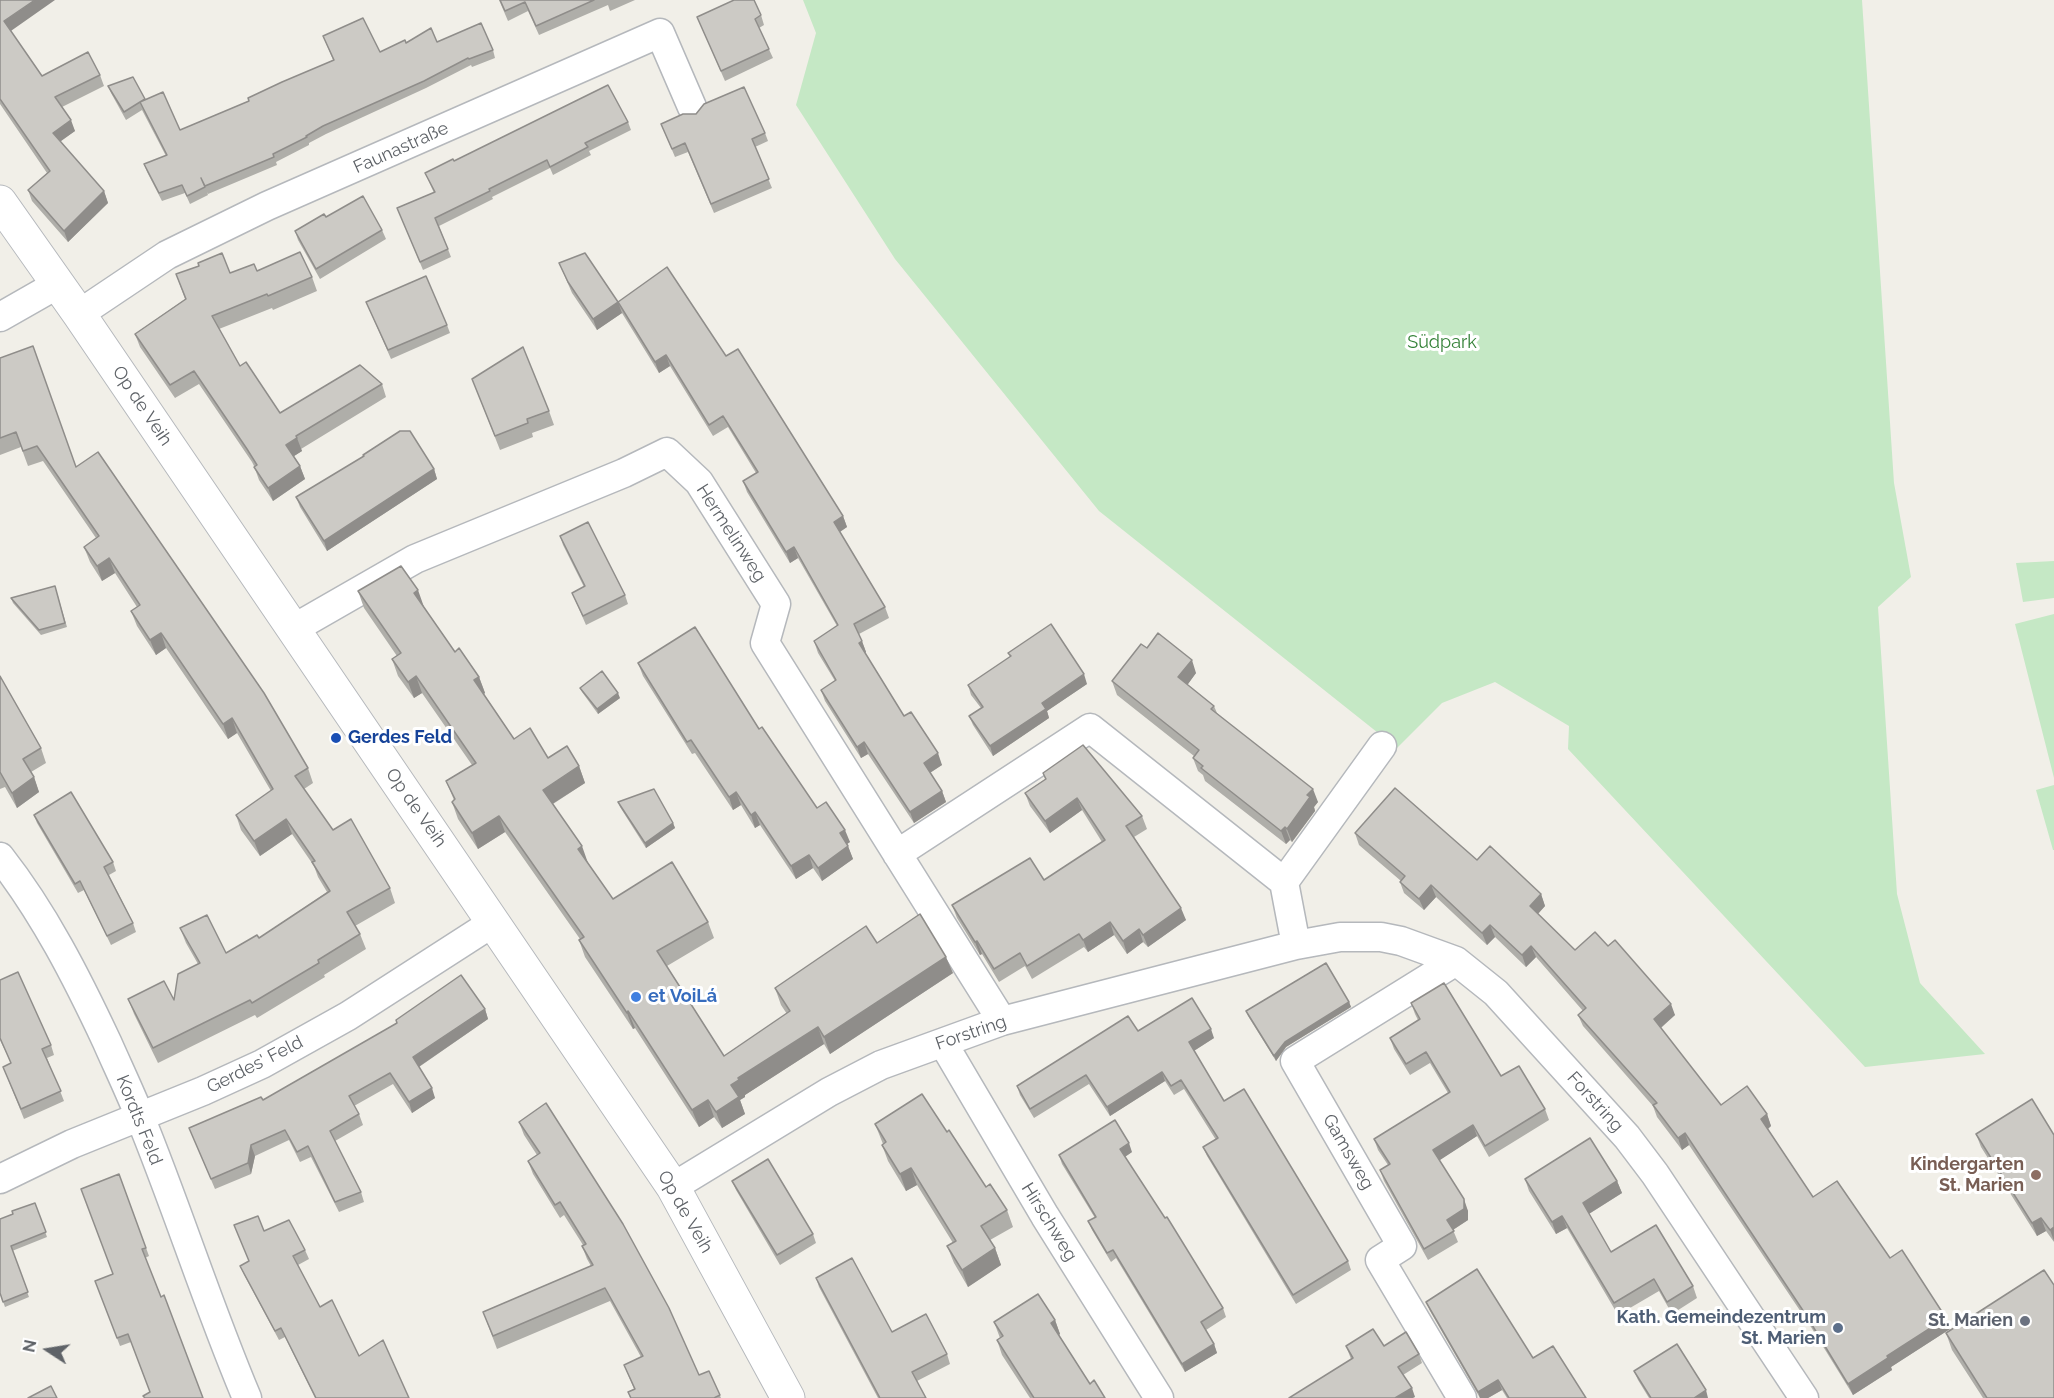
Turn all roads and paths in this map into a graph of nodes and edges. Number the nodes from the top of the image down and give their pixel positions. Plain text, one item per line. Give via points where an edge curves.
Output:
1 (692, 107) dead end
2 (0, 202) edge
3 (58, 284) junction
4 (79, 314) junction
5 (0, 317) edge
6 (293, 629) junction
7 (1382, 746) dead end
8 (897, 854) junction
9 (0, 857) edge
10 (1284, 882) junction
11 (494, 922) junction
12 (1296, 945) junction
13 (1456, 961) junction
14 (1002, 1021) junction
15 (943, 1043) junction
16 (140, 1117) junction
17 (0, 1179) edge
18 (673, 1187) junction
19 (1801, 1397) edge
20 (247, 1398) edge
21 (788, 1398) edge
22 (1159, 1398) edge
23 (1462, 1398) edge

1 - 4 street, Faunastraße via 660,33 267,206 167,255
2 - 3 street, Op de Veih
3 - 4 street, Op de Veih
3 - 5 street
4 - 6 street, Op de Veih
6 - 8 street, Hermelinweg via 415,559 667,452 699,482 776,604 765,643
6 - 11 street, Op de Veih
7 - 10 street
8 - 10 street via 1090,728
8 - 14 street, Hermelinweg
9 - 16 street, Kordts Feld via 24,889 80,986
10 - 12 street
11 - 16 street, Gerdes' Feld via 348,1016 290,1048
11 - 18 street, Op de Veih
12 - 13 street, Forstring via 1340,937 1381,937
12 - 14 street, Forstring
13 - 19 street, Forstring via 1496,993 1627,1137 1683,1213
13 - 23 street, Gamsweg via 1295,1061 1402,1246 1380,1260
14 - 15 street, Forstring
15 - 18 street, Forstring via 880,1065 829,1092
15 - 22 street, Hirschweg
16 - 17 street, Gerdes' Feld
16 - 20 street, Kordts Feld
18 - 21 street, Op de Veih

